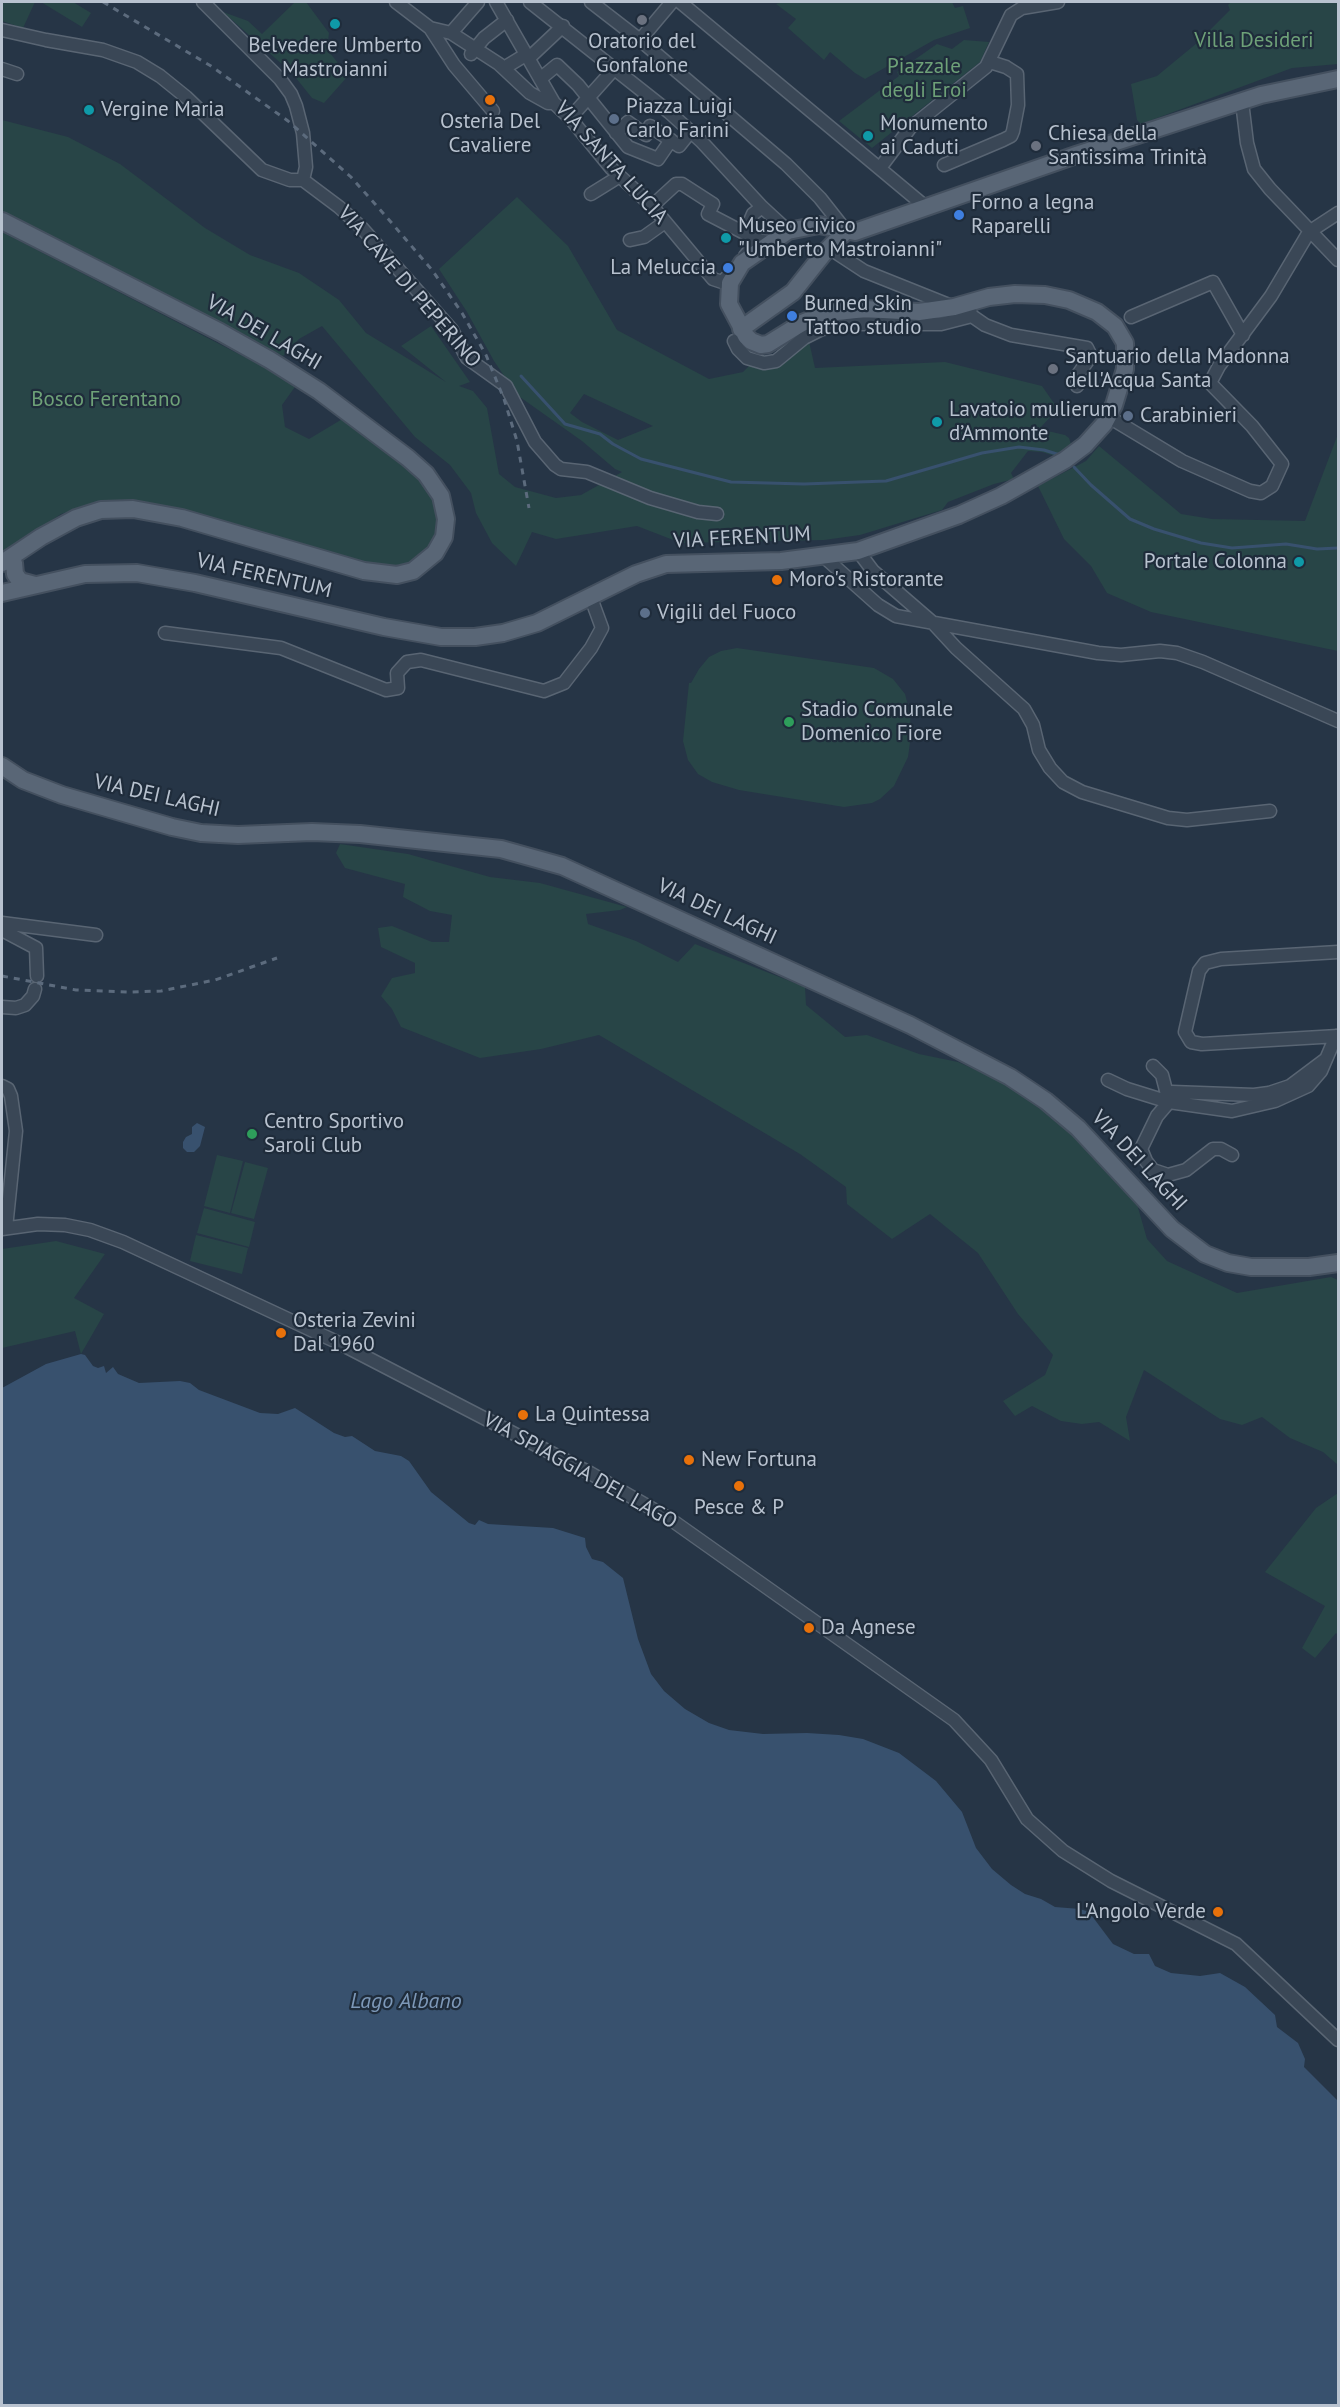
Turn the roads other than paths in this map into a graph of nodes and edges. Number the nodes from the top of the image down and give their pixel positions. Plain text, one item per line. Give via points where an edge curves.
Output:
1 (203, 2) edge
2 (396, 2) edge
3 (478, 2) edge
4 (496, 2) edge
5 (530, 2) edge
6 (591, 2) edge
7 (672, 2) edge
8 (680, 2) edge
9 (1058, 2) edge
10 (507, 20) junction
11 (563, 26) junction
12 (430, 28) junction
13 (2, 30) edge
14 (452, 33) junction
15 (640, 40) junction
16 (473, 52) junction
17 (528, 56) junction
18 (990, 62) junction
19 (504, 68) junction
20 (2, 69) edge
21 (614, 69) junction
22 (17, 74) dead end
23 (540, 79) junction
24 (1338, 80) edge
25 (587, 99) junction
26 (1242, 102) junction
27 (554, 103) junction
28 (493, 111) dead end
29 (570, 118) junction
30 (691, 131) junction
31 (616, 133) junction
32 (670, 140) junction
33 (882, 165) junction
34 (944, 165) dead end
35 (620, 176) junction
36 (303, 180) junction
37 (591, 194) dead end
38 (652, 206) junction
39 (762, 207) junction
40 (927, 208) junction
41 (1338, 213) edge
42 (2, 221) edge
43 (665, 222) junction
44 (788, 231) junction
45 (846, 231) junction
46 (1310, 232) junction
47 (745, 233) junction
48 (630, 240) dead end
49 (764, 241) junction
50 (829, 248) junction
51 (1338, 260) edge
52 (964, 309) junction
53 (1131, 317) dead end
54 (737, 335) junction
55 (1243, 335) junction
56 (1077, 386) dead end
57 (1109, 417) junction
58 (717, 514) dead end
59 (858, 550) junction
60 (823, 556) junction
61 (8, 563) edge
62 (2, 577) edge
63 (35, 585) junction
64 (5, 594) edge
65 (591, 598) junction
66 (933, 622) junction
67 (165, 633) dead end
68 (1338, 722) edge
69 (2, 766) edge
70 (9, 777) edge
71 (1270, 811) dead end
72 (2, 923) edge
73 (2, 930) edge
74 (96, 935) dead end
75 (1338, 952) edge
76 (2, 1007) edge
77 (1337, 1036) edge
78 (1152, 1066) dead end
79 (1108, 1080) dead end
80 (2, 1086) edge
81 (1170, 1097) junction
82 (1232, 1155) dead end
83 (4, 1228) edge
84 (1338, 1263) edge
85 (1338, 2040) edge

1 - 36 street via 291,94 303,133
2 - 12 street
3 - 14 street
4 - 10 street, VIA SANTA LUCIA
5 - 11 street
6 - 15 street
7 - 15 street
8 - 33 street
9 - 18 street via 1022,8 1011,15
10 - 16 street
10 - 17 street, VIA SANTA LUCIA
11 - 17 street
11 - 21 street
12 - 14 street
12 - 28 street via 454,65
13 - 36 street, VIA CAVE DI PEPERINO via 129,58 186,97 262,170 290,180
14 - 16 street
15 - 45 street via 786,164
16 - 19 street
17 - 19 street
17 - 23 street, VIA SANTA LUCIA
18 - 33 street via 910,128
18 - 34 street via 1017,74 1018,105 1011,136
19 - 27 street via 531,93
20 - 22 street
21 - 25 street
21 - 30 street
23 - 25 street via 557,65
23 - 27 street, VIA SANTA LUCIA
24 - 26 main road
25 - 29 street
25 - 31 street
26 - 40 main road
26 - 46 street via 1254,169
27 - 29 street, VIA SANTA LUCIA
29 - 35 street, VIA SANTA LUCIA
30 - 32 street via 679,146
30 - 39 street
31 - 32 street via 628,122 646,135 650,126
31 - 32 street via 628,147 658,159
33 - 40 street
35 - 37 street
35 - 38 street, VIA SANTA LUCIA
36 - 58 street, VIA CAVE DI PEPERINO via 361,227 452,330 467,358 506,386 535,442 555,465 587,472 650,498
38 - 43 street, VIA SANTA LUCIA
38 - 47 street via 679,183 713,204 708,214
39 - 44 street
39 - 47 street via 753,214
40 - 45 main road via 855,232
41 - 46 street
42 - 61 main road, VIA DEI LAGHI via 220,332 293,374 417,466 436,487 446,515 444,537 435,554 413,571 397,575 369,572 148,510 116,508 70,520
43 - 48 street via 644,237
43 - 49 street, VIA SANTA LUCIA via 719,283
44 - 45 main road via 819,225
44 - 49 main road
45 - 50 main road
46 - 51 street
46 - 55 street
47 - 49 street
49 - 54 main road via 742,263 730,283 729,304
50 - 52 street via 864,271
50 - 54 main road via 793,292
52 - 54 main road, VIA FERENTUM via 839,311 809,320 764,345
52 - 56 street via 985,325 1011,335 1087,348 1091,356 1077,376
52 - 57 main road, VIA FERENTUM via 999,295 1037,294 1069,300 1104,316 1121,333 1126,353 1122,383
53 - 55 street via 1213,282
55 - 57 street via 1210,383 1282,464 1272,486 1261,493 1182,462
57 - 59 main road, VIA FERENTUM via 1055,471 970,510
59 - 60 main road, VIA FERENTUM
59 - 66 street via 873,571
60 - 65 main road, VIA FERENTUM via 666,564 636,574
60 - 66 street via 888,612
61 - 62 main road, VIA DEI LAGHI
61 - 63 main road via 20,581
63 - 64 main road, VIA FERENTUM
63 - 65 main road, VIA FERENTUM via 94,573 145,574 195,582 375,625 456,638 528,626
65 - 67 street via 602,628 564,683 544,691 421,660 407,662 397,673 398,688 386,690 281,648
66 - 68 street via 1098,653 1177,653
66 - 71 street via 956,648 1024,708 1039,750 1063,782 1167,818 1187,820
69 - 70 main road, VIA DEI LAGHI
70 - 84 main road, VIA DEI LAGHI via 87,803 201,833 360,834 496,848 555,863 910,1025 1010,1077 1078,1128 1172,1229 1205,1254 1251,1267 1299,1268
72 - 74 street
73 - 76 street via 36,948 33,996 25,1005
75 - 77 street via 1205,963 1199,971 1185,1032 1191,1042 1202,1044
77 - 81 street via 1318,1076 1284,1098 1227,1111
78 - 81 street via 1162,1075
79 - 81 street via 1127,1089
80 - 83 street via 11,1096 16,1131
81 - 82 street via 1141,1149 1153,1170 1164,1175 1181,1173 1214,1149
83 - 85 street, VIA SPIAGGIA DEL LAGO via 65,1225 123,1242 339,1343 590,1473 670,1519 949,1716 991,1760 1027,1819 1063,1851 1111,1881 1236,1944

